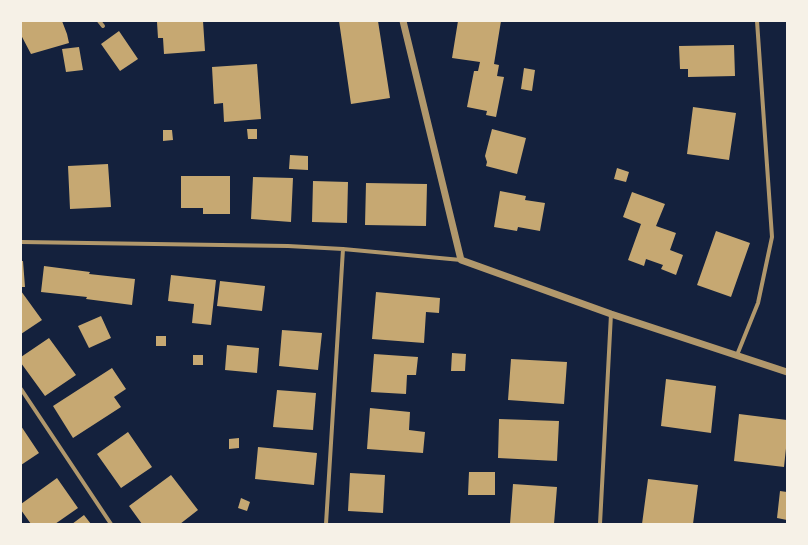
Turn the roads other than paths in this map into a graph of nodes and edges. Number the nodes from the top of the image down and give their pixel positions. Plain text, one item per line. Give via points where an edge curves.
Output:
1 (99, 21) edge
2 (403, 21) edge
3 (757, 21) edge
4 (103, 26) dead end
5 (21, 242) edge
6 (343, 249) junction
7 (461, 260) junction
8 (611, 314) junction
9 (737, 355) junction
10 (787, 372) edge
11 (21, 389) edge
12 (111, 524) edge
13 (326, 524) edge
14 (600, 524) edge

1 - 4 street
2 - 7 street
3 - 9 street via 772,236 758,303
5 - 6 street
6 - 7 street
6 - 13 street
7 - 8 street
8 - 9 street
8 - 14 street
9 - 10 street
11 - 12 street

